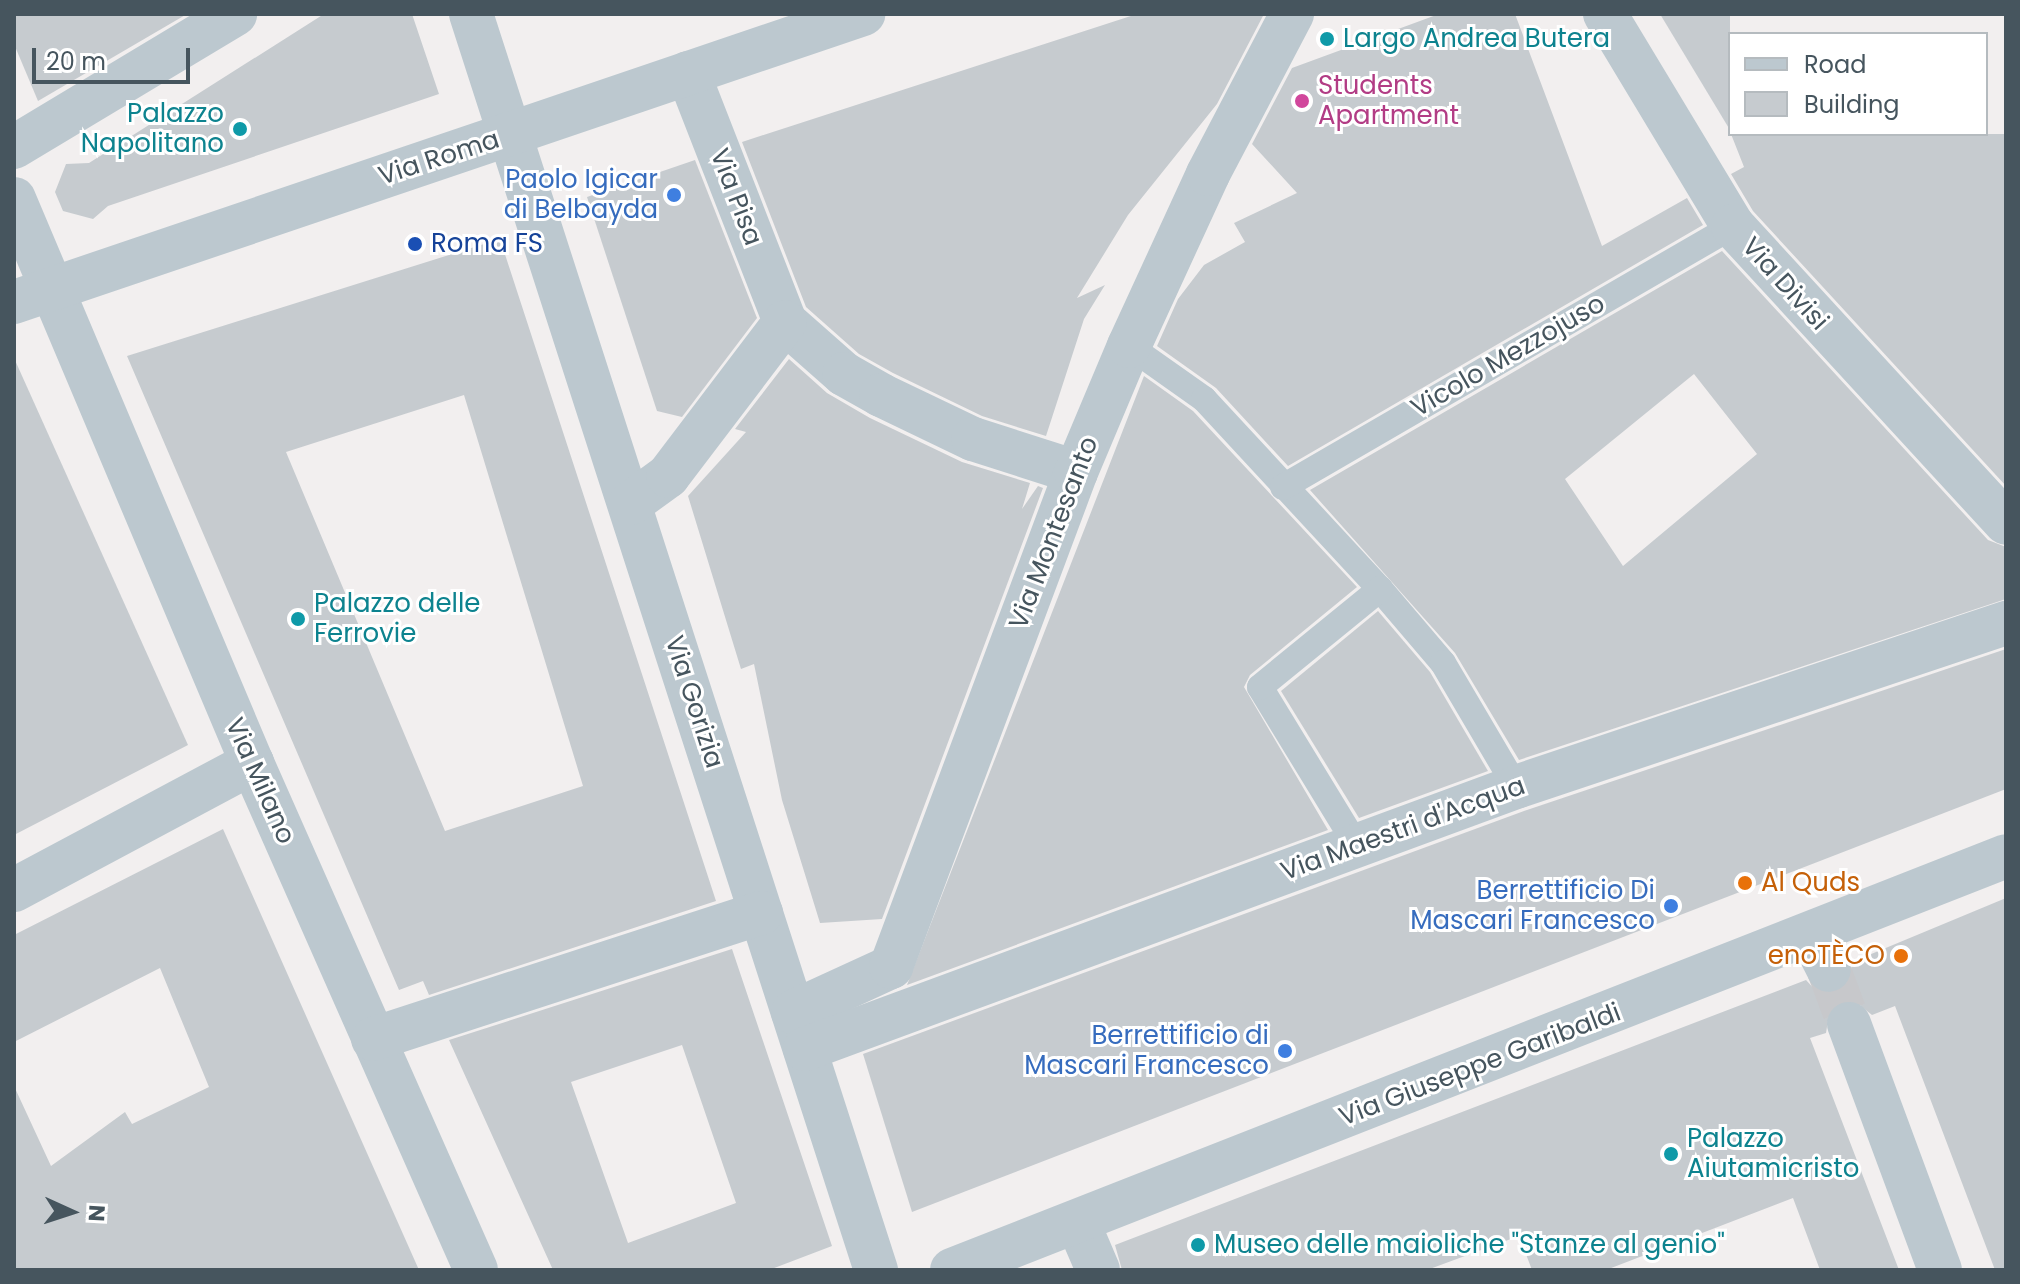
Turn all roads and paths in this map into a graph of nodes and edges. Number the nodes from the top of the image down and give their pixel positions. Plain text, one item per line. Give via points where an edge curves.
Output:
1 (235, 14) edge
2 (471, 14) edge
3 (863, 14) edge
4 (1292, 14) edge
5 (1605, 14) edge
6 (688, 73) junction
7 (513, 133) junction
8 (14, 147) edge
9 (14, 199) edge
10 (1733, 226) junction
11 (32, 296) edge
12 (785, 322) junction
13 (1129, 346) junction
14 (1076, 472) junction
15 (1283, 487) junction
16 (631, 503) junction
17 (2006, 523) edge
18 (1380, 589) junction
19 (2006, 623) edge
20 (252, 763) junction
21 (1516, 787) junction
22 (1357, 846) junction
23 (2006, 856) edge
24 (14, 890) edge
25 (761, 913) junction
26 (1849, 1024) tunnel mouth
27 (799, 1030) junction
28 (373, 1039) junction
29 (1078, 1223) junction
30 (476, 1270) edge
31 (876, 1270) edge
32 (952, 1270) edge
33 (1098, 1270) edge
34 (1940, 1270) edge

1 - 8 street
2 - 7 street, Via Gorizia
3 - 6 street, Via Roma
4 - 13 street, Via Montesanto via 1208,174
5 - 10 street, Via Divisi
6 - 7 street, Via Roma
6 - 12 street, Via Pisa
7 - 11 street, Via Roma
7 - 16 street, Via Gorizia
9 - 11 street, Via Milano
10 - 15 lane, Vicolo Mezzojuso
10 - 17 street, Via Divisi
11 - 20 street, Via Milano
12 - 14 street via 844,374 881,395 973,439
12 - 16 street via 668,476
13 - 14 street, Via Montesanto
13 - 15 lane via 1204,399
14 - 27 street, Via Montesanto via 891,967
15 - 18 lane
16 - 25 street, Via Gorizia
18 - 21 lane via 1443,663
18 - 22 lane via 1260,687
19 - 21 street, Via Maestri d'Acqua
20 - 24 street
20 - 28 street, Via Milano
21 - 22 street, Via Maestri d'Acqua
22 - 27 street, Via Maestri d'Acqua
23 - 29 street, Via Giuseppe Garibaldi via 1820,953
25 - 27 street, Via Gorizia
25 - 28 street
26 - 34 street
27 - 31 street, Via Gorizia
28 - 30 street, Via Milano
29 - 32 street, Via Giuseppe Garibaldi
29 - 33 street

